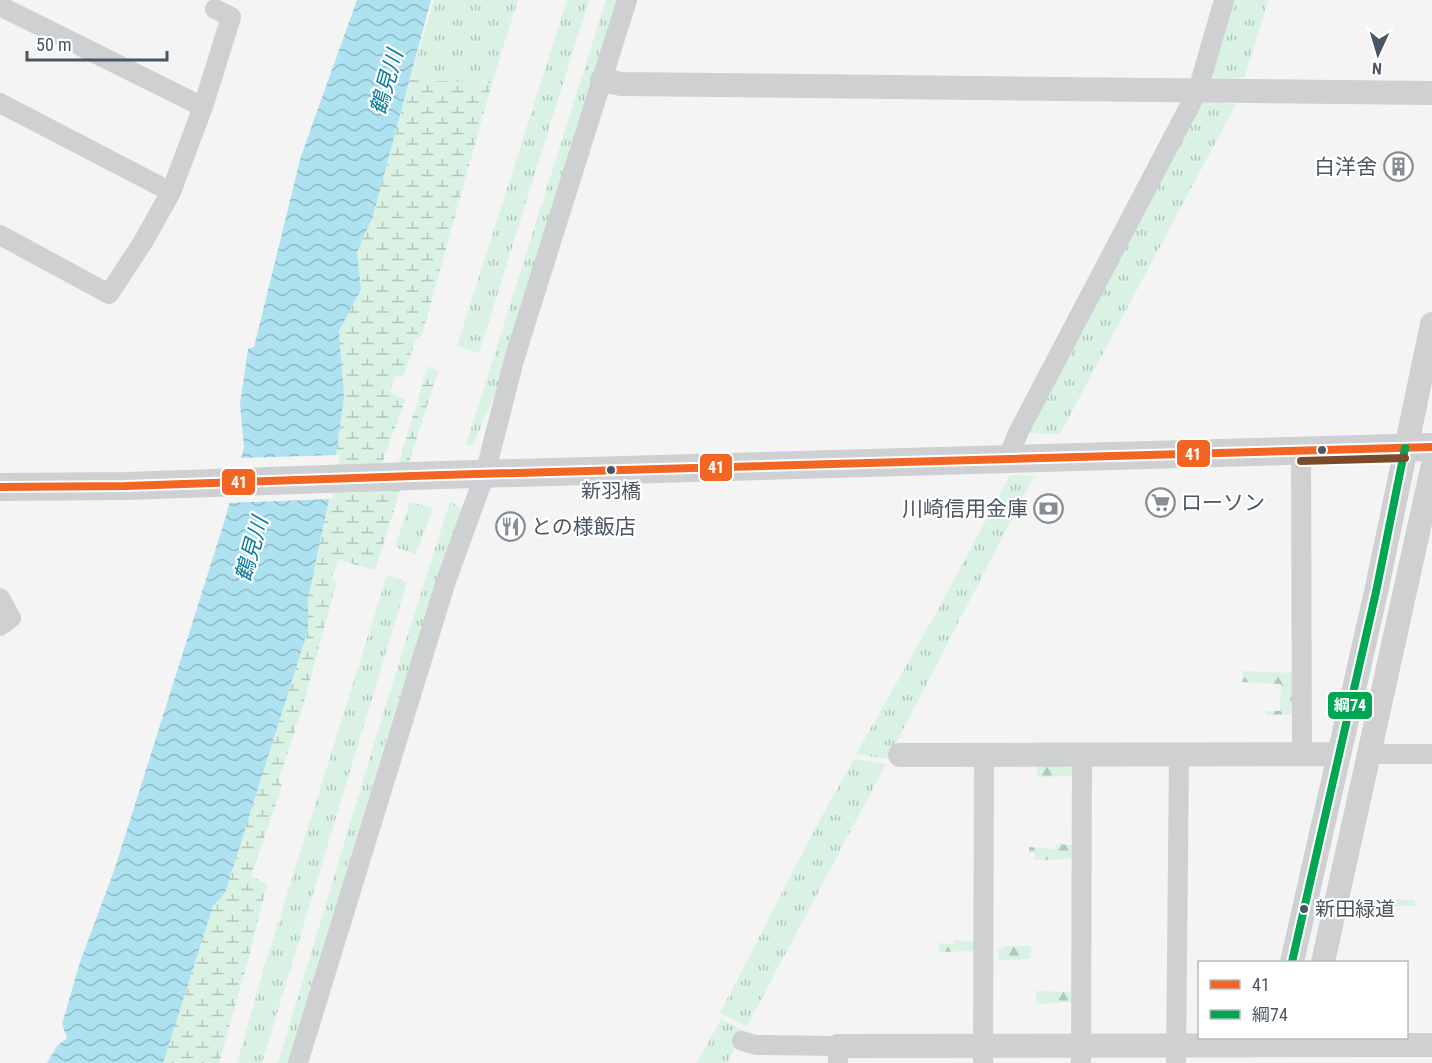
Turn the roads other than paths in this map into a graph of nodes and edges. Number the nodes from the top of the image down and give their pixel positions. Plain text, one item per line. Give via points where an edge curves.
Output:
1 (627, 0) edge
2 (1224, 0) edge
3 (0, 6) edge
4 (215, 9) dead end
5 (602, 80) junction
6 (1198, 90) junction
7 (1432, 93) edge
8 (0, 103) edge
9 (203, 106) junction
10 (171, 192) junction
11 (0, 235) edge
12 (1432, 324) edge
13 (1419, 448) edge
14 (1301, 451) junction
15 (1007, 459) junction
16 (1432, 469) edge
17 (485, 474) junction
18 (0, 487) edge
19 (0, 598) edge
20 (0, 626) edge
21 (1302, 754) junction
22 (1338, 754) junction
23 (1369, 754) junction
24 (1432, 754) edge
25 (900, 755) dead end
26 (984, 755) junction
27 (1082, 755) junction
28 (1179, 755) junction
29 (1292, 961) edge
30 (1323, 961) edge
31 (742, 1041) dead end
32 (1432, 1045) edge
33 (1273, 1049) edge
34 (1303, 1049) edge
35 (1081, 1054) edge
36 (1176, 1054) edge
37 (838, 1055) edge
38 (983, 1055) edge
39 (298, 1063) edge

1 - 5 street
2 - 6 street
3 - 9 street
4 - 9 street via 231,17
5 - 6 street via 621,84
5 - 17 street via 514,360
6 - 7 street
6 - 15 street
8 - 10 street
9 - 10 street
10 - 11 street via 109,294
12 - 13 street
13 - 14 main road
13 - 22 street via 1376,592
14 - 15 main road
14 - 21 street
15 - 17 main road
16 - 23 street
17 - 18 main road
17 - 39 street via 446,581
19 - 20 street via 11,618
21 - 22 street
21 - 28 street
22 - 29 street
23 - 24 street
23 - 30 street
25 - 26 street
26 - 27 street
26 - 38 street
27 - 28 street
27 - 35 street
28 - 36 street
31 - 37 street
32 - 34 street
33 - 34 street
33 - 36 street
35 - 36 street
35 - 38 street
37 - 38 street

